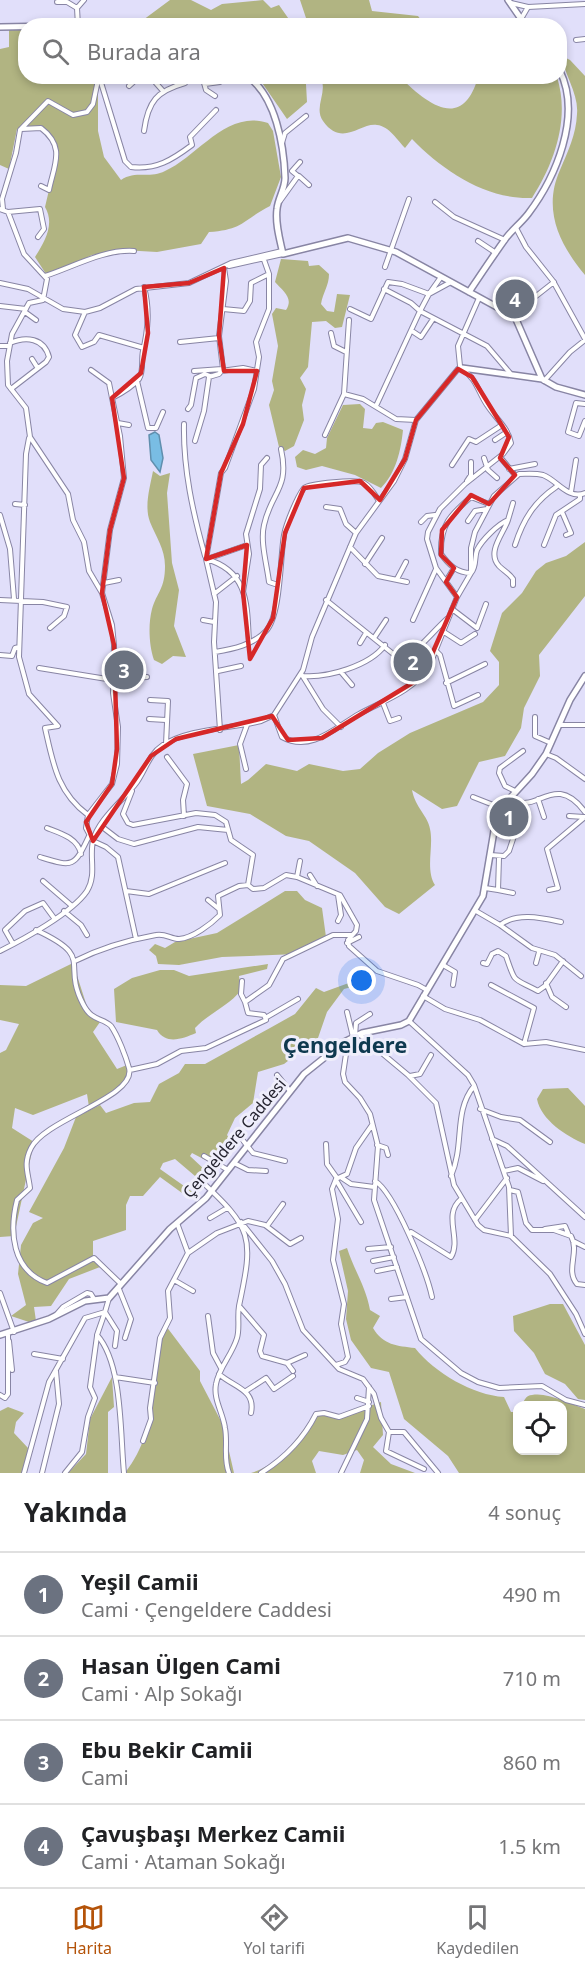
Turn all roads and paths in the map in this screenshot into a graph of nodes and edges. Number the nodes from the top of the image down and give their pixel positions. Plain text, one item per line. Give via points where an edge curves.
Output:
1 (84, 0) edge
2 (510, 1) edge
3 (57, 2) dead end
4 (585, 4) edge
5 (528, 7) junction
6 (77, 8) junction
7 (516, 11) junction
8 (78, 18) edge
9 (520, 18) edge
10 (522, 18) edge
11 (0, 27) edge
12 (18, 27) edge
13 (585, 39) edge
14 (576, 40) dead end
15 (98, 84) edge
16 (101, 84) edge
17 (157, 84) edge
18 (182, 84) edge
19 (204, 84) edge
20 (255, 84) edge
21 (563, 84) edge
22 (163, 91) junction
23 (215, 96) dead end
24 (216, 110) dead end
25 (306, 116) dead end
26 (20, 129) junction
27 (144, 131) dead end
28 (280, 149) junction
29 (300, 162) dead end
30 (298, 176) junction
31 (309, 185) dead end
32 (41, 186) dead end
33 (1, 199) edge
34 (409, 199) dead end
35 (435, 202) dead end
36 (278, 203) junction
37 (1, 209) edge
38 (8, 212) junction
39 (515, 227) junction
40 (38, 237) dead end
41 (504, 240) junction
42 (478, 241) dead end
43 (392, 250) junction
44 (134, 251) dead end
45 (283, 253) junction
46 (496, 253) junction
47 (263, 258) junction
48 (226, 267) junction
49 (385, 267) dead end
50 (269, 274) junction
51 (45, 276) junction
52 (441, 277) junction
53 (451, 282) junction
54 (554, 282) junction
55 (0, 283) edge
56 (144, 287) junction
57 (384, 289) junction
58 (469, 292) junction
59 (429, 294) junction
60 (44, 298) junction
61 (479, 298) junction
62 (0, 306) edge
63 (223, 309) junction
64 (351, 309) dead end
65 (26, 311) junction
66 (420, 311) junction
67 (85, 312) junction
68 (512, 315) junction
69 (433, 319) junction
70 (36, 320) dead end
71 (349, 320) dead end
72 (411, 331) junction
73 (331, 333) dead end
74 (463, 334) junction
75 (219, 338) junction
76 (585, 339) edge
77 (180, 342) dead end
78 (10, 344) junction
79 (0, 346) edge
80 (144, 348) junction
81 (346, 352) junction
82 (32, 359) dead end
83 (37, 367) junction
84 (461, 368) junction
85 (91, 370) dead end
86 (194, 370) dead end
87 (222, 370) junction
88 (257, 371) junction
89 (510, 373) junction
90 (211, 376) junction
91 (137, 380) junction
92 (543, 380) junction
93 (10, 389) junction
94 (344, 394) junction
95 (585, 395) edge
96 (112, 398) junction
97 (585, 404) edge
98 (376, 406) junction
99 (188, 409) dead end
100 (163, 412) dead end
101 (416, 420) junction
102 (585, 421) edge
103 (117, 423) junction
104 (184, 424) dead end
105 (129, 425) dead end
106 (502, 425) junction
107 (507, 432) junction
108 (325, 435) dead end
109 (30, 437) junction
110 (495, 440) dead end
111 (195, 441) dead end
112 (281, 449) dead end
113 (500, 457) junction
114 (267, 458) dead end
115 (484, 458) dead end
116 (576, 460) dead end
117 (471, 462) dead end
118 (535, 464) dead end
119 (452, 465) dead end
120 (487, 467) junction
121 (509, 469) junction
122 (514, 475) junction
123 (497, 478) dead end
124 (465, 484) junction
125 (556, 487) junction
126 (571, 492) junction
127 (582, 496) edge
128 (379, 501) junction
129 (585, 501) edge
130 (513, 503) dead end
131 (15, 504) dead end
132 (489, 504) junction
133 (25, 505) junction
134 (326, 507) dead end
135 (487, 509) junction
136 (561, 512) junction
137 (0, 515) edge
138 (436, 515) junction
139 (508, 520) junction
140 (468, 521) dead end
141 (421, 522) dead end
142 (356, 533) junction
143 (566, 535) dead end
144 (382, 538) dead end
145 (247, 545) junction
146 (515, 545) dead end
147 (544, 545) dead end
148 (350, 547) junction
149 (206, 559) junction
150 (406, 562) dead end
151 (365, 564) junction
152 (436, 568) junction
153 (454, 568) junction
154 (471, 573) junction
155 (237, 576) junction
156 (397, 579) junction
157 (119, 580) dead end
158 (446, 581) junction
159 (407, 582) dead end
160 (104, 583) junction
161 (278, 585) junction
162 (513, 585) dead end
163 (243, 592) junction
164 (102, 593) junction
165 (214, 594) junction
166 (457, 597) junction
167 (14, 599) junction
168 (0, 600) edge
169 (21, 600) junction
170 (327, 600) junction
171 (486, 604) dead end
172 (452, 609) junction
173 (449, 617) junction
174 (203, 620) dead end
175 (386, 620) dead end
176 (413, 620) dead end
177 (214, 622) junction
178 (50, 628) dead end
179 (444, 632) junction
180 (366, 633) junction
181 (475, 634) dead end
182 (374, 638) junction
183 (249, 643) junction
184 (360, 643) dead end
185 (385, 645) junction
186 (19, 647) junction
187 (436, 651) junction
188 (215, 652) junction
189 (0, 655) edge
190 (485, 664) dead end
191 (241, 666) dead end
192 (39, 668) dead end
193 (218, 671) junction
194 (341, 671) junction
195 (302, 674) junction
196 (585, 676) edge
197 (147, 677) dead end
198 (113, 680) junction
199 (446, 683) junction
200 (583, 683) edge
201 (352, 685) dead end
202 (478, 695) dead end
203 (150, 700) dead end
204 (383, 703) junction
205 (274, 715) junction
206 (535, 717) dead end
207 (399, 718) dead end
208 (149, 719) dead end
209 (166, 720) junction
210 (247, 725) junction
211 (559, 725) junction
212 (585, 725) edge
213 (341, 727) junction
214 (220, 730) junction
215 (550, 743) junction
216 (166, 744) junction
217 (523, 751) dead end
218 (546, 754) junction
219 (167, 757) dead end
220 (246, 769) dead end
221 (585, 779) edge
222 (138, 781) junction
223 (515, 790) junction
224 (511, 796) junction
225 (473, 797) dead end
226 (538, 799) junction
227 (521, 803) junction
228 (501, 808) junction
229 (585, 812) edge
230 (88, 815) junction
231 (184, 816) junction
232 (516, 816) dead end
233 (569, 816) dead end
234 (544, 817) dead end
235 (585, 817) edge
236 (101, 826) junction
237 (47, 828) dead end
238 (228, 830) junction
239 (89, 835) junction
240 (514, 836) dead end
241 (93, 841) junction
242 (81, 855) junction
243 (489, 855) junction
244 (40, 857) dead end
245 (499, 858) junction
246 (300, 861) dead end
247 (225, 863) dead end
248 (310, 875) dead end
249 (297, 877) junction
250 (43, 881) dead end
251 (249, 885) junction
252 (317, 886) junction
253 (485, 888) junction
254 (498, 890) junction
255 (549, 890) dead end
256 (126, 891) junction
257 (513, 893) dead end
258 (338, 894) junction
259 (208, 900) dead end
260 (72, 906) junction
261 (220, 910) junction
262 (64, 911) junction
263 (476, 911) junction
264 (54, 918) junction
265 (338, 921) dead end
266 (561, 922) dead end
267 (500, 925) junction
268 (35, 929) junction
269 (87, 935) dead end
270 (352, 935) junction
271 (358, 937) dead end
272 (136, 939) junction
273 (347, 943) junction
274 (13, 944) junction
275 (0, 951) edge
276 (539, 952) junction
277 (75, 961) junction
278 (563, 961) junction
279 (483, 963) dead end
280 (536, 963) dead end
281 (443, 965) junction
282 (581, 976) dead end
283 (242, 981) dead end
284 (546, 983) junction
285 (453, 985) dead end
286 (491, 985) dead end
287 (425, 993) junction
288 (298, 999) dead end
289 (245, 1002) junction
290 (566, 1007) dead end
291 (347, 1012) dead end
292 (370, 1014) dead end
293 (267, 1017) junction
294 (409, 1021) junction
295 (356, 1036) junction
296 (342, 1043) junction
297 (524, 1044) junction
298 (585, 1050) edge
299 (431, 1055) dead end
300 (130, 1070) junction
301 (277, 1075) dead end
302 (409, 1076) junction
303 (474, 1086) junction
304 (291, 1092) junction
305 (480, 1109) junction
306 (372, 1125) junction
307 (237, 1133) dead end
308 (491, 1139) junction
309 (550, 1142) dead end
310 (326, 1144) dead end
311 (377, 1145) junction
312 (247, 1148) junction
313 (388, 1155) dead end
314 (204, 1156) dead end
315 (285, 1161) dead end
316 (234, 1163) junction
317 (228, 1170) junction
318 (266, 1171) dead end
319 (504, 1171) junction
320 (451, 1177) junction
321 (338, 1178) junction
322 (507, 1178) junction
323 (199, 1179) dead end
324 (375, 1181) junction
325 (375, 1187) junction
326 (554, 1187) junction
327 (510, 1190) junction
328 (212, 1191) junction
329 (461, 1199) junction
330 (282, 1204) dead end
331 (227, 1208) junction
332 (585, 1216) edge
333 (210, 1218) dead end
334 (475, 1220) junction
335 (241, 1222) junction
336 (361, 1222) dead end
337 (177, 1223) junction
338 (267, 1226) junction
339 (409, 1230) junction
340 (511, 1236) junction
341 (301, 1238) dead end
342 (573, 1241) junction
343 (391, 1247) junction
344 (585, 1247) edge
345 (368, 1249) dead end
346 (188, 1253) junction
347 (394, 1257) junction
348 (373, 1261) dead end
349 (397, 1267) junction
350 (377, 1271) dead end
351 (174, 1280) junction
352 (585, 1285) edge
353 (120, 1287) junction
354 (193, 1291) dead end
355 (0, 1293) edge
356 (407, 1297) junction
357 (432, 1297) dead end
358 (109, 1298) junction
359 (169, 1298) junction
360 (391, 1299) dead end
361 (176, 1302) dead end
362 (239, 1306) junction
363 (105, 1312) junction
364 (208, 1316) dead end
365 (11, 1334) junction
366 (585, 1334) edge
367 (0, 1335) edge
368 (97, 1335) junction
369 (125, 1338) dead end
370 (115, 1346) dead end
371 (34, 1354) dead end
372 (305, 1355) dead end
373 (63, 1359) junction
374 (287, 1363) junction
375 (335, 1365) junction
376 (221, 1368) junction
377 (12, 1370) dead end
378 (56, 1371) junction
379 (219, 1374) junction
380 (115, 1377) junction
381 (155, 1383) junction
382 (369, 1387) junction
383 (246, 1391) junction
384 (0, 1395) edge
385 (357, 1398) dead end
386 (369, 1404) junction
387 (585, 1405) edge
388 (251, 1413) dead end
389 (389, 1432) junction
390 (143, 1441) dead end
391 (424, 1469) dead end
392 (24, 1473) edge
393 (42, 1473) edge
394 (65, 1473) edge
395 (124, 1473) edge
396 (229, 1473) edge
397 (261, 1473) edge
398 (341, 1473) edge
399 (438, 1473) edge

1 - 6 street
2 - 5 street
2 - 7 main road
3 - 6 street
4 - 5 street
5 - 7 street
5 - 10 street
6 - 8 street
7 - 9 main road
11 - 12 main road
13 - 14 street
15 - 26 street via 87,112 73,115 52,102 44,104
16 - 24 street via 125,161 131,167 157,167 177,157 192,145 190,137
17 - 22 street
18 - 22 street
19 - 23 street via 208,93
20 - 28 main road via 273,113
21 - 39 main road via 568,102 563,144 542,192
22 - 27 street via 154,99
25 - 28 street via 285,133
26 - 32 street via 41,128 57,148 49,190
26 - 33 street
28 - 36 main road via 285,179
29 - 30 street via 292,171
30 - 31 street
30 - 36 street
33 - 37 street
34 - 43 street
35 - 41 street via 454,218
36 - 45 main road via 276,220
37 - 38 street
38 - 40 street via 40,209 44,229
38 - 51 street via 24,254
39 - 41 main road
39 - 54 street
41 - 46 main road
42 - 46 street
43 - 45 main road via 342,238
43 - 49 street
43 - 52 main road
44 - 51 street via 124,250
45 - 47 street
45 - 48 street
46 - 58 main road
47 - 48 street
47 - 50 street
48 - 56 street via 189,283
48 - 63 street
50 - 63 street via 251,283 248,306 242,311
50 - 88 street via 270,309 256,342
51 - 60 street
52 - 53 main road
52 - 59 street
53 - 58 main road
53 - 59 street
54 - 68 street
54 - 76 street
55 - 60 street via 28,289
56 - 67 street
56 - 80 street via 148,311
57 - 59 street via 388,282
57 - 64 street via 370,319
57 - 66 street
58 - 61 main road
59 - 66 street
60 - 65 street via 31,302
60 - 67 street via 63,309
61 - 68 main road
61 - 74 street
62 - 65 street
63 - 75 street
65 - 70 street
65 - 78 street
66 - 69 street
66 - 72 street
67 - 80 street via 75,335 82,347 99,335
68 - 92 main road via 519,322
69 - 72 street via 422,337
69 - 74 street
71 - 81 street
72 - 98 street
73 - 81 street via 334,346
74 - 84 street via 458,346
74 - 89 street via 487,346
75 - 77 street
75 - 87 street
76 - 92 street
78 - 79 street
78 - 83 street via 27,338 40,344 49,357
78 - 93 street via 6,361
80 - 91 street
81 - 94 street
82 - 83 street
83 - 93 street
84 - 89 main road
84 - 101 street
84 - 106 street via 472,377
85 - 96 street via 109,383
86 - 87 street
87 - 88 street
87 - 90 street
88 - 149 street via 243,424 221,473
89 - 92 main road
90 - 99 street via 196,378
90 - 111 street
91 - 96 street
91 - 100 street via 148,428 156,428
92 - 95 main road
93 - 109 street via 26,408
94 - 98 street
94 - 108 street
96 - 103 street
97 - 102 street via 576,403 568,432 579,436
98 - 101 street via 396,419
101 - 128 street via 405,459
103 - 105 street
103 - 160 street via 124,478 110,530
104 - 149 street via 184,462
106 - 107 street
106 - 119 street via 476,442 469,439
107 - 110 street
107 - 113 street via 511,443
109 - 133 street
109 - 164 street via 65,488 73,520 84,542 89,571
112 - 161 street via 284,477 263,532 269,582
113 - 120 street
113 - 121 street
114 - 145 street via 261,465 260,489 246,534
115 - 120 street
116 - 126 street
117 - 124 street via 471,474
118 - 121 street
120 - 123 street
120 - 124 street
121 - 122 street
122 - 125 street via 544,476
122 - 132 street
124 - 138 street
125 - 126 street
125 - 146 street via 536,502
126 - 127 street
127 - 129 street
127 - 136 street
128 - 142 street
128 - 161 street via 360,481 306,486 285,533
130 - 139 street
131 - 133 street
132 - 135 street
132 - 153 street via 471,496 445,525 441,554
133 - 169 street
134 - 142 street via 340,509 346,524
135 - 140 street via 475,511
135 - 154 street via 471,548
136 - 143 street via 571,533
136 - 147 street via 551,524
137 - 167 street via 10,549
138 - 141 street
138 - 152 street via 427,539
139 - 154 street via 478,549
139 - 162 street via 496,544 495,557 498,565 510,574
142 - 148 street
144 - 151 street
145 - 149 street
145 - 163 street
148 - 151 street
148 - 170 street
149 - 155 street via 218,562
149 - 165 street
150 - 156 street
151 - 156 street via 378,576
152 - 158 street
152 - 176 street
153 - 154 street
153 - 158 street
154 - 166 street
155 - 163 street
155 - 165 street
156 - 159 street
157 - 160 street
158 - 166 street
160 - 164 street
161 - 183 street via 271,624
163 - 183 street
164 - 198 street via 112,625
165 - 177 street
166 - 172 street
167 - 168 street
167 - 169 street
169 - 178 street via 66,607 64,616
169 - 186 street
170 - 180 street
170 - 195 street
171 - 172 street via 477,628
172 - 173 street
173 - 179 street
173 - 185 street via 402,661
174 - 177 street
175 - 182 street
177 - 188 street
179 - 181 street via 461,644
179 - 187 street
180 - 182 street
180 - 184 street
182 - 185 street
183 - 188 street
185 - 194 street via 369,660
186 - 189 street via 11,656
186 - 230 street via 27,691 58,726 45,728 59,782
187 - 199 street
187 - 204 street via 422,677
188 - 193 street
190 - 199 street
191 - 193 street
192 - 198 street
193 - 214 street
194 - 195 street via 317,677
194 - 201 street
195 - 205 street
195 - 213 street via 323,709
196 - 200 main road
197 - 198 street
198 - 230 street via 118,727 116,771 112,784
199 - 202 street via 454,706
200 - 211 main road
203 - 209 street via 168,700
204 - 207 street via 390,721
204 - 213 street
205 - 210 street
205 - 213 street via 282,737 297,742 322,738
206 - 215 street via 535,736
208 - 209 street
209 - 216 street
210 - 214 street
210 - 220 street via 240,744
211 - 212 street
211 - 215 main road
214 - 216 street via 176,738
215 - 218 main road
216 - 222 street via 151,756
217 - 223 street via 500,768 504,786
218 - 221 street
218 - 223 main road
219 - 231 street via 187,784
222 - 231 street via 124,808 128,823 138,826
222 - 236 street
223 - 224 main road
224 - 227 street
224 - 228 main road
225 - 228 street
226 - 227 street
226 - 229 street via 561,793
226 - 234 street
227 - 232 street
228 - 243 main road
230 - 239 street
231 - 238 street via 215,815 226,822
233 - 235 street
235 - 255 street via 548,849 558,881 558,888
236 - 238 street via 125,843 134,844 198,827
236 - 241 street
237 - 242 street via 73,840
238 - 251 street via 234,842 254,855
239 - 241 street
239 - 242 street
240 - 245 street via 509,851
241 - 256 street via 118,857
241 - 260 street via 91,880
242 - 244 street via 66,866
243 - 245 street
243 - 253 main road
245 - 254 street
246 - 249 street
247 - 256 street via 149,894
248 - 252 street
249 - 251 street via 286,875 258,890
249 - 252 street
250 - 260 street
251 - 261 street via 239,885 218,896
252 - 258 street
253 - 254 street
253 - 263 main road
254 - 257 street
256 - 272 street
258 - 265 street
258 - 270 street via 357,925
259 - 261 street
260 - 262 street
261 - 272 street via 210,924 181,939 164,934
262 - 264 street
262 - 269 street
263 - 267 street
263 - 281 main road
264 - 268 street
264 - 274 street via 43,903 25,911 5,930
266 - 267 street via 513,918
267 - 276 street
268 - 274 street
268 - 277 street via 63,944
270 - 273 street
270 - 289 street via 333,935 283,959 269,985
271 - 273 street
272 - 277 street
273 - 287 street via 377,971 418,985
274 - 275 street
276 - 278 street
276 - 280 street
277 - 300 street via 82,1003 92,1017 110,1025
278 - 282 street
278 - 284 street
279 - 284 street via 487,964 498,951 506,956 510,973 521,984 538,991
281 - 285 street via 455,972
281 - 287 main road
283 - 289 street
284 - 290 street via 552,997
286 - 297 street via 534,1008
287 - 294 main road
287 - 297 street via 445,1009 480,1020
288 - 293 street
289 - 293 street via 248,1012
291 - 295 street
292 - 295 street via 356,1023
293 - 300 street via 206,1048 181,1051 157,1064
294 - 295 main road, Çengeldere Caddesi
294 - 303 street
295 - 296 main road, Çengeldere Caddesi
295 - 302 street
296 - 304 main road, Çengeldere Caddesi via 304,1074
296 - 306 street via 346,1054 345,1082 365,1105
297 - 298 street via 546,1042
299 - 302 street via 420,1074
300 - 353 street via 128,1083 109,1098 52,1126 31,1147 26,1175 30,1188 17,1200 12,1239 33,1278 47,1283 94,1258
301 - 304 street
302 - 320 street via 439,1108
303 - 305 street
303 - 320 street via 461,1106 458,1161
304 - 312 main road, Çengeldere Caddesi
305 - 308 street
305 - 309 street via 520,1120
306 - 311 street
306 - 321 street via 356,1148 347,1174
307 - 312 street
308 - 319 street
308 - 326 street via 507,1146
310 - 321 street via 327,1164
311 - 313 street via 386,1148
311 - 324 street
312 - 315 street via 261,1156
312 - 316 main road, Çengeldere Caddesi
314 - 317 street
316 - 317 main road, Çengeldere Caddesi
316 - 318 street via 248,1170
317 - 328 main road, Çengeldere Caddesi
319 - 322 street
319 - 326 street via 518,1168
320 - 329 street
321 - 325 street
321 - 336 street
321 - 375 street via 332,1189 338,1219 333,1260 344,1304 341,1324 348,1357
322 - 327 street
322 - 334 street
323 - 328 street
324 - 325 street
324 - 339 street via 385,1189
325 - 343 street via 374,1200
326 - 332 street
327 - 340 street
327 - 342 street via 519,1194 526,1223 532,1230 568,1233
328 - 331 street
328 - 337 main road, Çengeldere Caddesi
329 - 334 street
329 - 339 street via 452,1215 455,1245 451,1257
330 - 338 street
331 - 333 street
331 - 335 street
334 - 340 street via 484,1230
335 - 338 street
335 - 346 street
335 - 362 street via 248,1269
335 - 375 street via 272,1261 303,1330
337 - 346 street
337 - 353 main road, Çengeldere Caddesi
338 - 341 street via 290,1244
339 - 357 street
340 - 366 street via 550,1274
342 - 344 street
342 - 352 street via 572,1276 577,1284
343 - 345 street
343 - 347 street
346 - 351 street
347 - 348 street
347 - 349 street
349 - 350 street
349 - 356 street
351 - 354 street
351 - 359 street
353 - 358 main road, Çengeldere Caddesi
353 - 369 street via 131,1318
355 - 365 street
356 - 360 street
356 - 387 street via 421,1339 468,1378 500,1388 542,1386 566,1400
358 - 363 street
358 - 365 main road via 94,1299
359 - 361 street
359 - 381 street via 170,1318 159,1338
362 - 374 street via 264,1335 262,1356
362 - 376 street via 236,1341
363 - 368 street
363 - 370 street via 117,1331
363 - 373 street via 85,1318
364 - 376 street via 213,1353
365 - 367 main road
365 - 377 street
365 - 384 street via 8,1394 5,1398
368 - 380 street via 104,1343
368 - 394 street via 90,1380 95,1398 82,1452
371 - 373 street
372 - 374 street
373 - 378 street
374 - 383 street via 293,1374 274,1389 266,1378
375 - 382 street via 363,1379
376 - 379 street
378 - 392 street via 49,1382
378 - 393 street via 58,1404
379 - 383 street
379 - 396 street via 215,1396 226,1430
380 - 381 street
380 - 395 street
381 - 390 street via 151,1419
382 - 386 street
382 - 389 street
383 - 388 street
385 - 386 street
386 - 397 street via 339,1417 316,1414 295,1446
386 - 398 street via 365,1426
389 - 391 street via 386,1451
389 - 399 street via 404,1432

